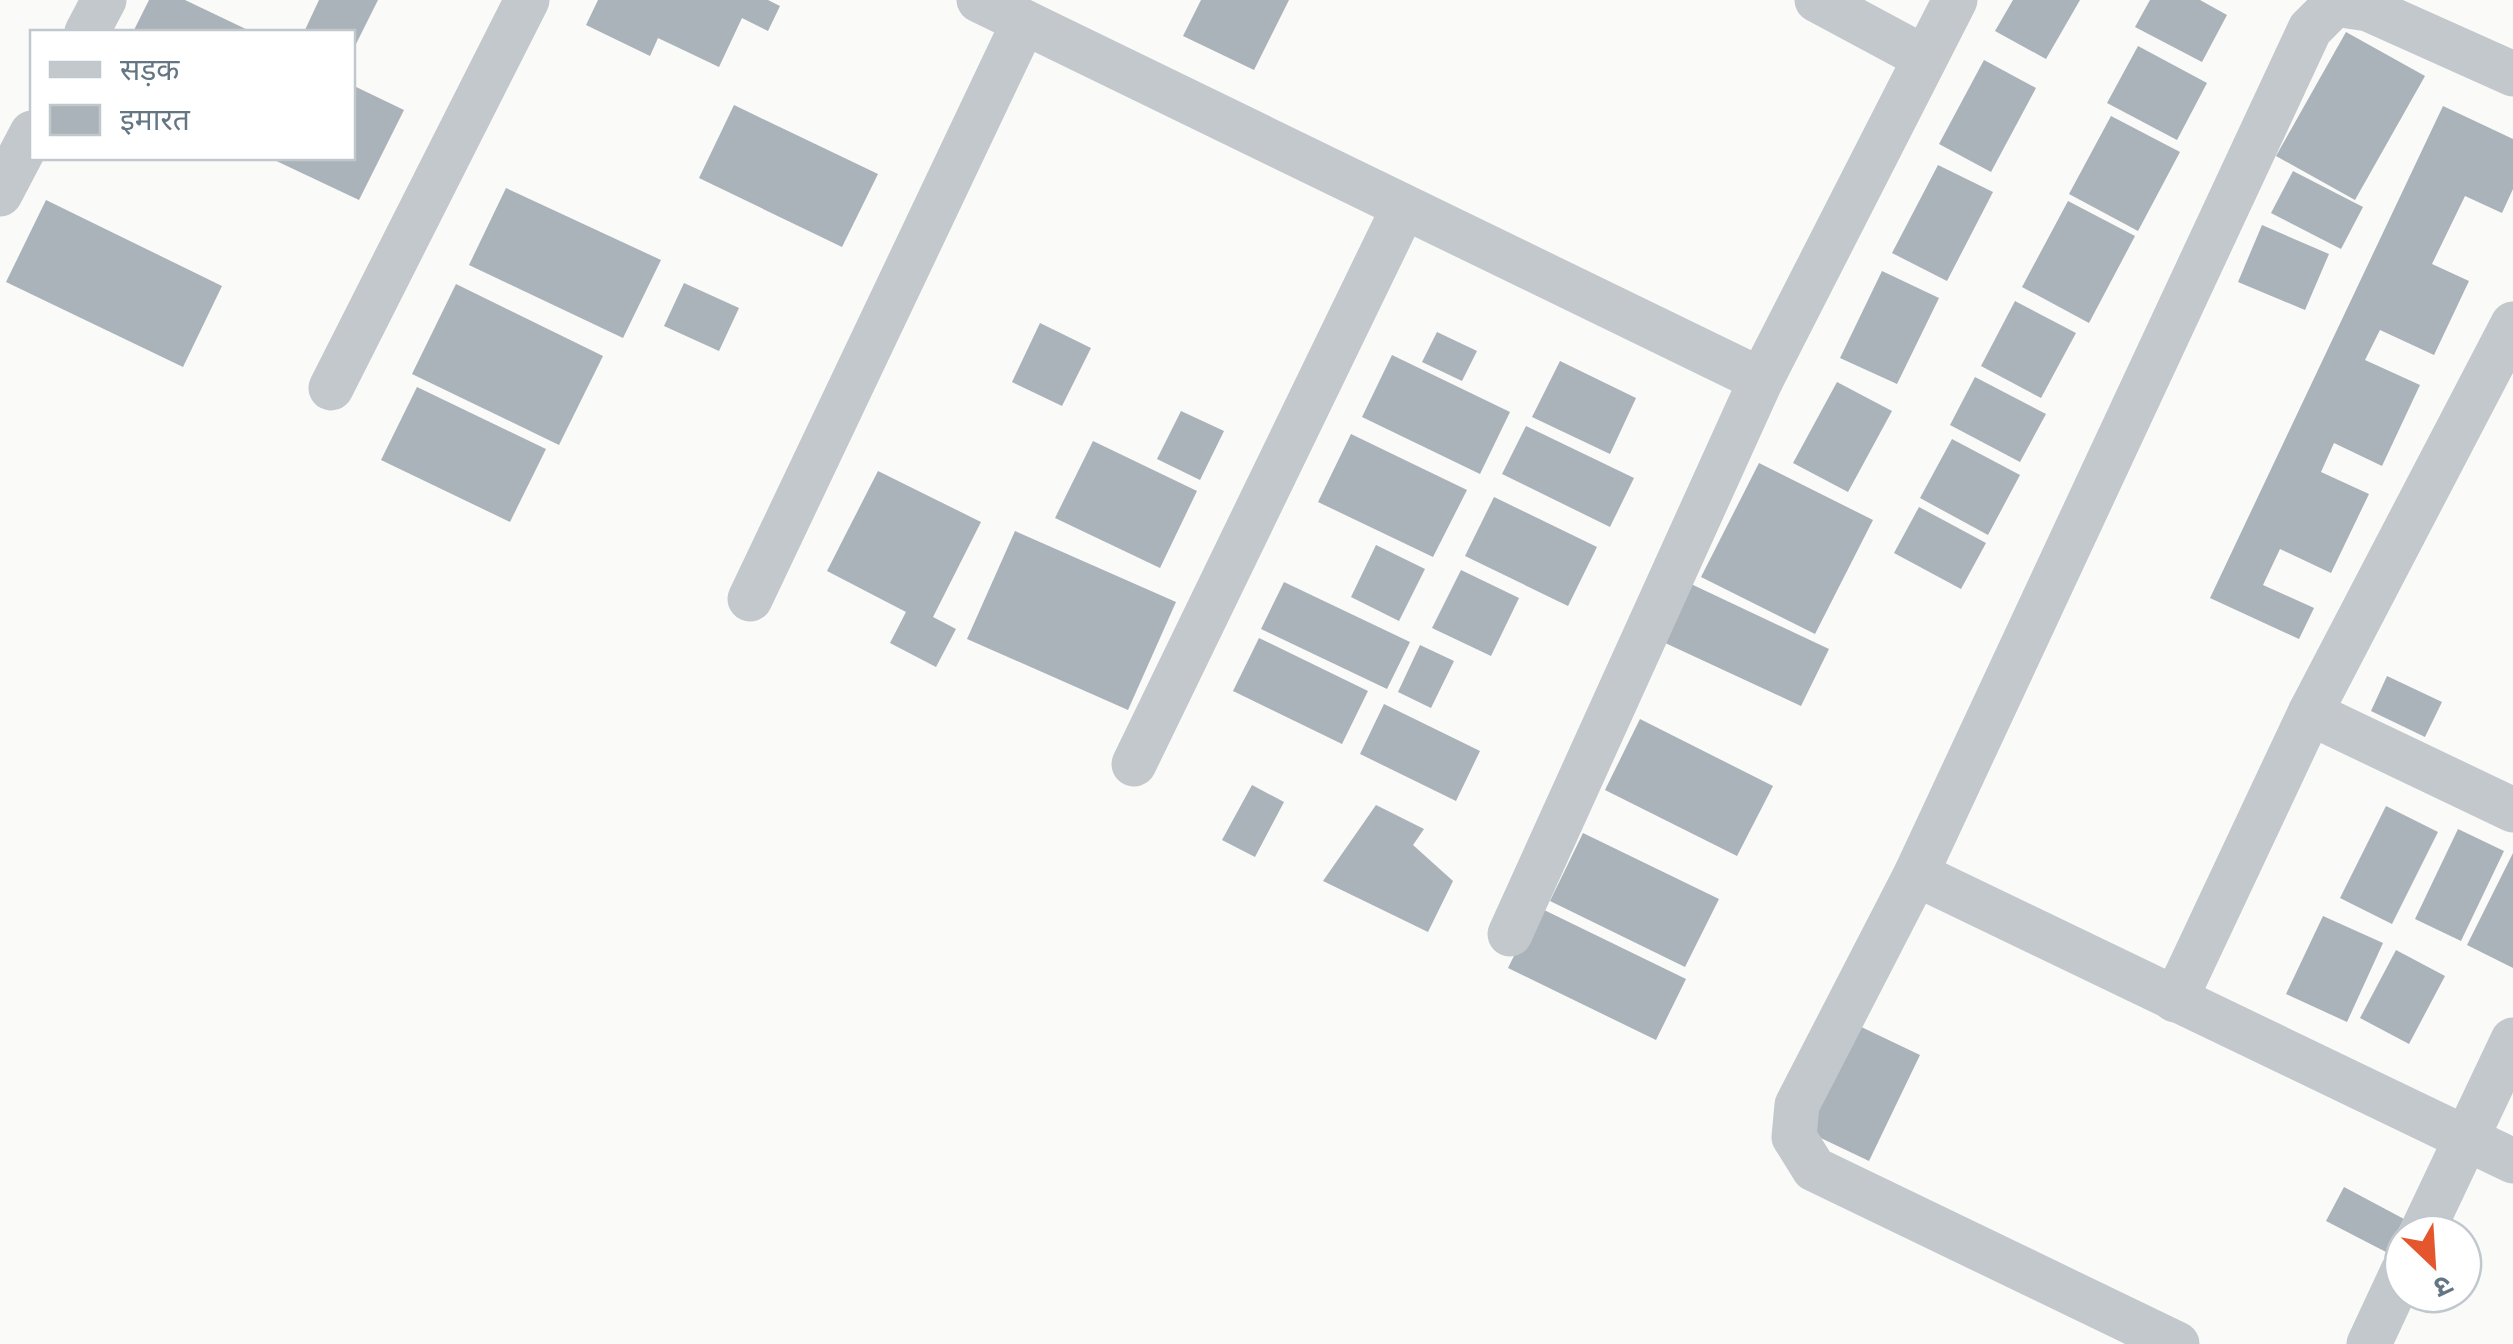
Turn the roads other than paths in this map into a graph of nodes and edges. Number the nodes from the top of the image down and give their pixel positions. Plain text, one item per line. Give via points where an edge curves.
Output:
1 (104, 0) edge
2 (526, 0) edge
3 (980, 0) edge
4 (1817, 0) edge
5 (1955, 0) edge
6 (1024, 22) junction
7 (88, 30) edge
8 (1924, 58) junction
9 (2513, 74) edge
10 (30, 138) edge
11 (0, 194) edge
12 (1404, 206) junction
13 (2513, 324) edge
14 (1761, 380) junction
15 (332, 388) dead end
16 (750, 599) dead end
17 (2310, 713) junction
18 (1134, 764) dead end
19 (2513, 810) edge
20 (1916, 874) junction
21 (1510, 934) dead end
22 (2175, 1000) junction
23 (2513, 1040) edge
24 (2466, 1138) junction
25 (2513, 1161) edge
26 (2430, 1214) edge
27 (2383, 1313) edge
28 (2177, 1344) edge
29 (2368, 1344) edge

1 - 7 street
2 - 15 street
3 - 6 street
4 - 8 street
5 - 8 street
6 - 12 street
6 - 16 street
8 - 14 street
9 - 20 street via 2368,9 2334,4 2310,29
10 - 11 street
12 - 14 street
12 - 18 street
13 - 17 street
14 - 21 street
17 - 19 street
17 - 22 street
20 - 22 street
20 - 28 street via 1797,1105 1794,1136 1814,1169
22 - 24 street
23 - 24 street
24 - 25 street
24 - 26 street
27 - 29 street

